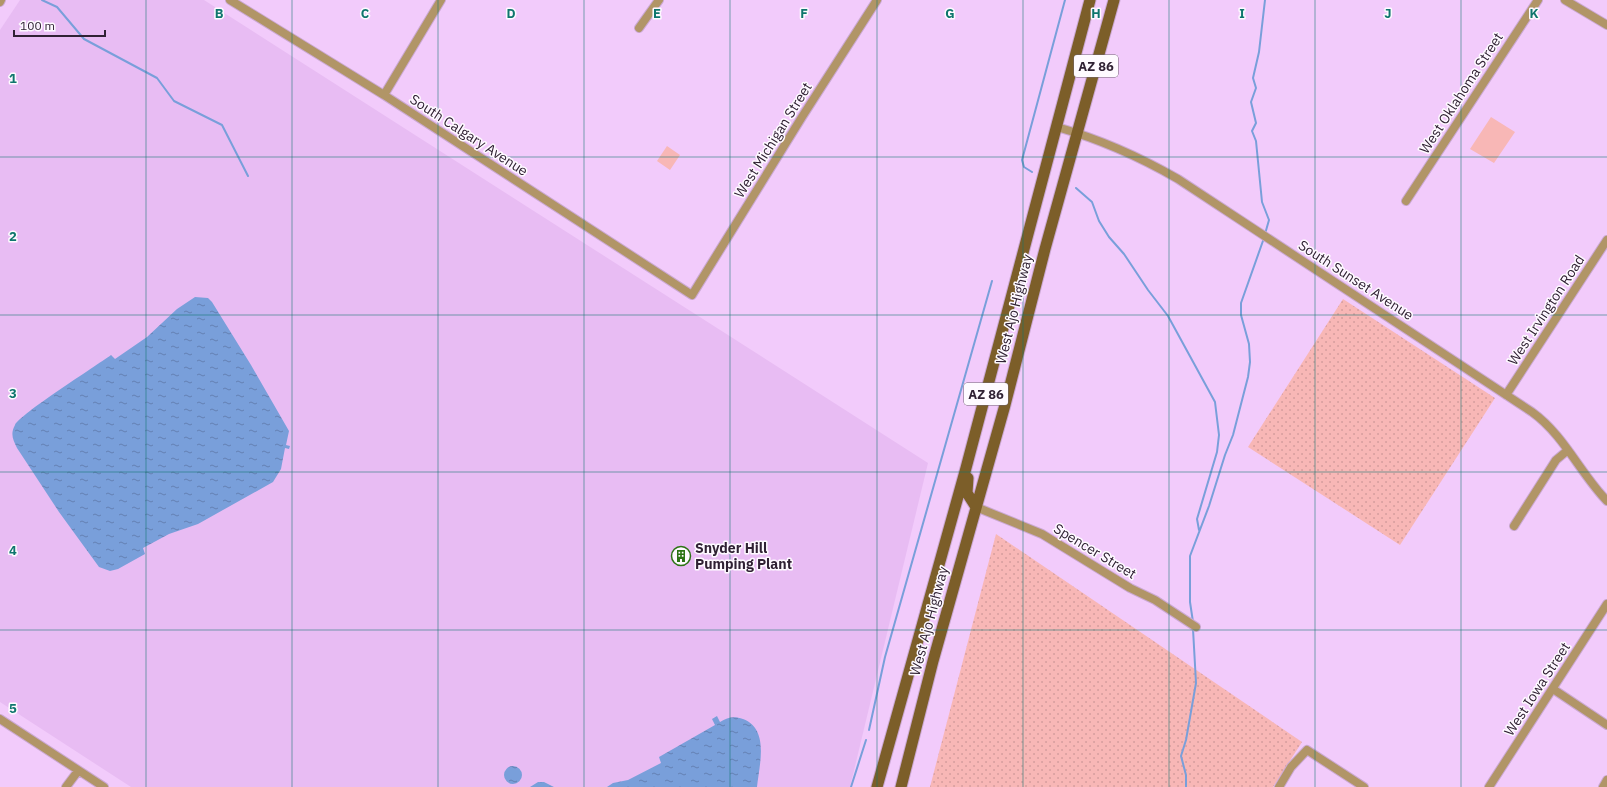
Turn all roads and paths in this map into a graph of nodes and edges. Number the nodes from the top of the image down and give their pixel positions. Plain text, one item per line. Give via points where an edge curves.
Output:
1 (230, 0) edge
2 (441, 0) edge
3 (659, 0) edge
4 (877, 0) edge
5 (1090, 0) edge
6 (1114, 0) edge
7 (1538, 0) edge
8 (1565, 0) edge
9 (1607, 25) edge
10 (639, 28) dead end
11 (384, 95) junction
12 (1057, 127) junction
13 (1077, 132) junction
14 (1406, 201) dead end
15 (1607, 240) edge
16 (692, 295) joint
17 (1506, 395) junction
18 (975, 435) junction
19 (1568, 450) junction
20 (1607, 501) edge
21 (976, 507) junction
22 (1514, 526) dead end
23 (1607, 604) edge
24 (1196, 627) dead end
25 (1553, 689) junction
26 (0, 719) edge
27 (1607, 725) edge
28 (78, 770) junction
29 (1607, 780) edge
30 (66, 787) edge
31 (104, 787) edge
32 (877, 787) edge
33 (901, 787) edge
34 (1279, 787) edge
35 (1364, 787) edge
36 (1489, 787) edge
37 (1603, 787) edge

1 - 11 street, South Calgary Avenue
2 - 11 street
3 - 10 street
4 - 16 street, West Michigan Street
5 - 12 main road, West Ajo Highway / AZ 86
6 - 13 main road, West Ajo Highway / AZ 86
7 - 14 street, West Oklahoma Street
8 - 9 street
11 - 16 street, South Calgary Avenue
12 - 13 street, South Sunset Avenue
12 - 18 main road, West Ajo Highway / AZ 86
13 - 17 street, South Sunset Avenue via 1178,179
13 - 21 main road, West Ajo Highway / AZ 86
15 - 17 street, West Irvington Road
17 - 19 street, South Sunset Avenue via 1540,417
18 - 21 main road via 977,444 967,482 967,493
18 - 32 main road, West Ajo Highway / AZ 86
19 - 20 street, South Sunset Avenue
19 - 22 street via 1556,460
21 - 24 street, Spencer Street via 1042,534
21 - 33 main road, West Ajo Highway / AZ 86
23 - 25 street, West Iowa Street
25 - 27 street
25 - 36 street, West Iowa Street
26 - 28 street
28 - 30 street
28 - 31 street
29 - 37 street
34 - 35 street via 1307,750

